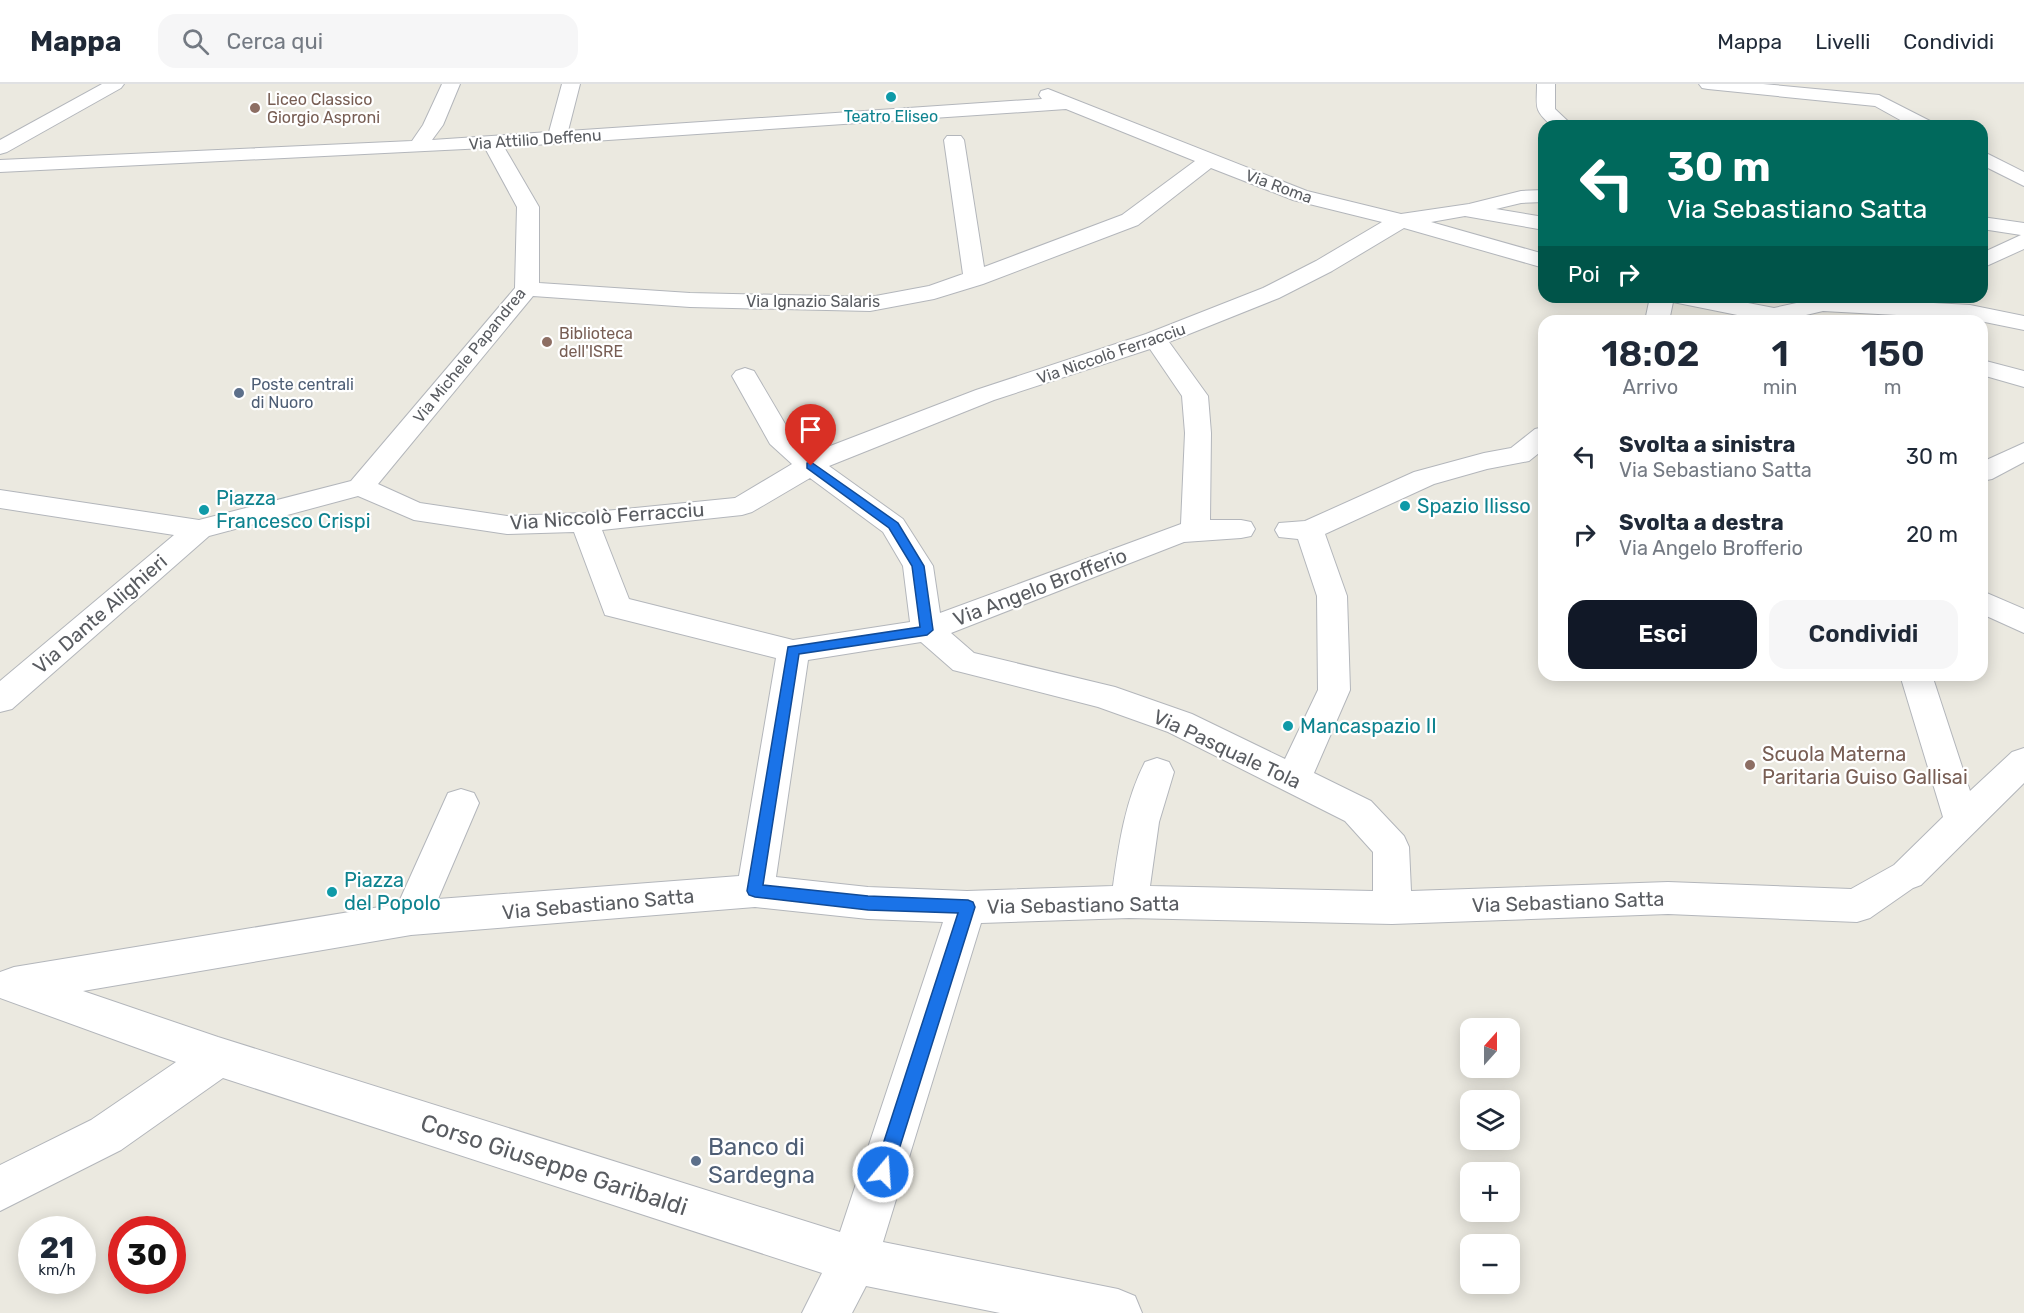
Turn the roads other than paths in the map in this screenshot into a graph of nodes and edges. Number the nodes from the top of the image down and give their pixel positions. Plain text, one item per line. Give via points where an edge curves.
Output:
1 (115, 84) edge
2 (451, 84) edge
3 (571, 84) edge
4 (1546, 84) edge
5 (1707, 84) edge
6 (1030, 87) dead end
7 (1877, 93) edge
8 (1069, 104) junction
9 (1556, 120) edge
10 (1916, 120) edge
11 (557, 138) junction
12 (491, 141) junction
13 (954, 141) dead end
14 (418, 147) junction
15 (0, 148) edge
16 (1210, 159) junction
17 (1988, 160) edge
18 (0, 166) edge
19 (2024, 180) edge
20 (1538, 196) edge
21 (1465, 210) junction
22 (1401, 220) junction
23 (1538, 223) edge
24 (1988, 224) edge
25 (2024, 229) edge
26 (2024, 241) edge
27 (1988, 258) edge
28 (1538, 259) edge
29 (975, 279) junction
30 (527, 289) junction
31 (1713, 303) edge
32 (1971, 310) edge
33 (1776, 315) joint
34 (2024, 323) edge
35 (1155, 339) junction
36 (1988, 370) edge
37 (745, 376) dead end
38 (2024, 379) edge
39 (1538, 440) edge
40 (2024, 451) edge
41 (1519, 455) junction
42 (1538, 465) edge
43 (811, 466) junction
44 (1988, 470) edge
45 (361, 487) junction
46 (0, 499) edge
47 (585, 522) junction
48 (199, 529) junction
49 (1241, 529) dead end
50 (1194, 530) junction
51 (1988, 605) edge
52 (2024, 622) edge
53 (927, 630) junction
54 (793, 651) junction
55 (1918, 681) edge
56 (0, 700) edge
57 (2024, 761) edge
58 (1157, 772) dead end
59 (1293, 780) junction
60 (461, 803) dead end
61 (1962, 822) junction
62 (755, 891) junction
63 (1129, 902) junction
64 (968, 907) junction
65 (1392, 908) junction
66 (411, 918) junction
67 (7, 983) edge
68 (218, 1057) junction
69 (0, 1189) edge
70 (854, 1260) junction
71 (826, 1313) edge
72 (1118, 1313) edge

1 - 15 street
2 - 14 street via 433,125
3 - 11 street
4 - 9 street via 1546,111
5 - 7 street
6 - 8 street, Via Roma
7 - 10 street
8 - 11 street, Via Attilio Deffenu
8 - 16 street, Via Roma
11 - 12 street, Via Attilio Deffenu
12 - 14 street, Via Attilio Deffenu
12 - 30 street, Via Michele Papandrea via 528,207
13 - 29 street
14 - 18 street, Via Attilio Deffenu
16 - 22 street, Via Roma via 1300,196
16 - 29 street, Via Ignazio Salaris via 1130,220
17 - 19 street
20 - 21 street
21 - 22 street
21 - 23 street
22 - 28 street, Via Roma
22 - 35 street, Via Niccolò Ferracciu via 1271,293
24 - 25 street
26 - 27 street
29 - 30 street, Via Ignazio Salaris via 934,292 870,304 690,300
30 - 45 street, Via Michele Papandrea
31 - 33 street
32 - 33 street via 1823,304
32 - 34 street
35 - 43 street, Via Niccolò Ferracciu via 985,395
35 - 50 street via 1195,396 1198,433
36 - 38 street
37 - 43 street via 783,444
39 - 41 street
40 - 44 street
41 - 42 street
41 - 59 street via 1484,460 1424,478 1299,530 1332,596 1334,690
43 - 47 street, Via Niccolò Ferracciu via 742,506
43 - 53 street via 893,526 918,566
45 - 47 street, Via Niccolò Ferracciu via 414,511 507,525
45 - 48 street
46 - 48 street
47 - 54 street via 616,607
48 - 56 street, Via Dante Alighieri
49 - 50 street, Via Angelo Brofferio
50 - 53 street, Via Angelo Brofferio
51 - 52 street
53 - 54 street, Via Angelo Brofferio
53 - 59 street, Via Pasquale Tola via 964,662 1103,696 1180,723
54 - 62 street
55 - 61 street
57 - 61 street, Via Sebastiano Satta
58 - 63 street via 1141,822
59 - 65 street, Via Pasquale Tola via 1358,811 1391,847
60 - 66 street
61 - 65 street, Via Sebastiano Satta via 1903,877 1857,906 1668,898
62 - 64 street, Via Sebastiano Satta via 868,903
62 - 66 street, Via Sebastiano Satta
63 - 64 street, Via Sebastiano Satta
63 - 65 street, Via Sebastiano Satta
64 - 70 street
66 - 67 street, Via Sebastiano Satta
67 - 68 street, Corso Giuseppe Garibaldi
68 - 69 street via 106,1135
68 - 70 street, Corso Giuseppe Garibaldi
70 - 71 street
70 - 72 street, Corso Giuseppe Garibaldi

